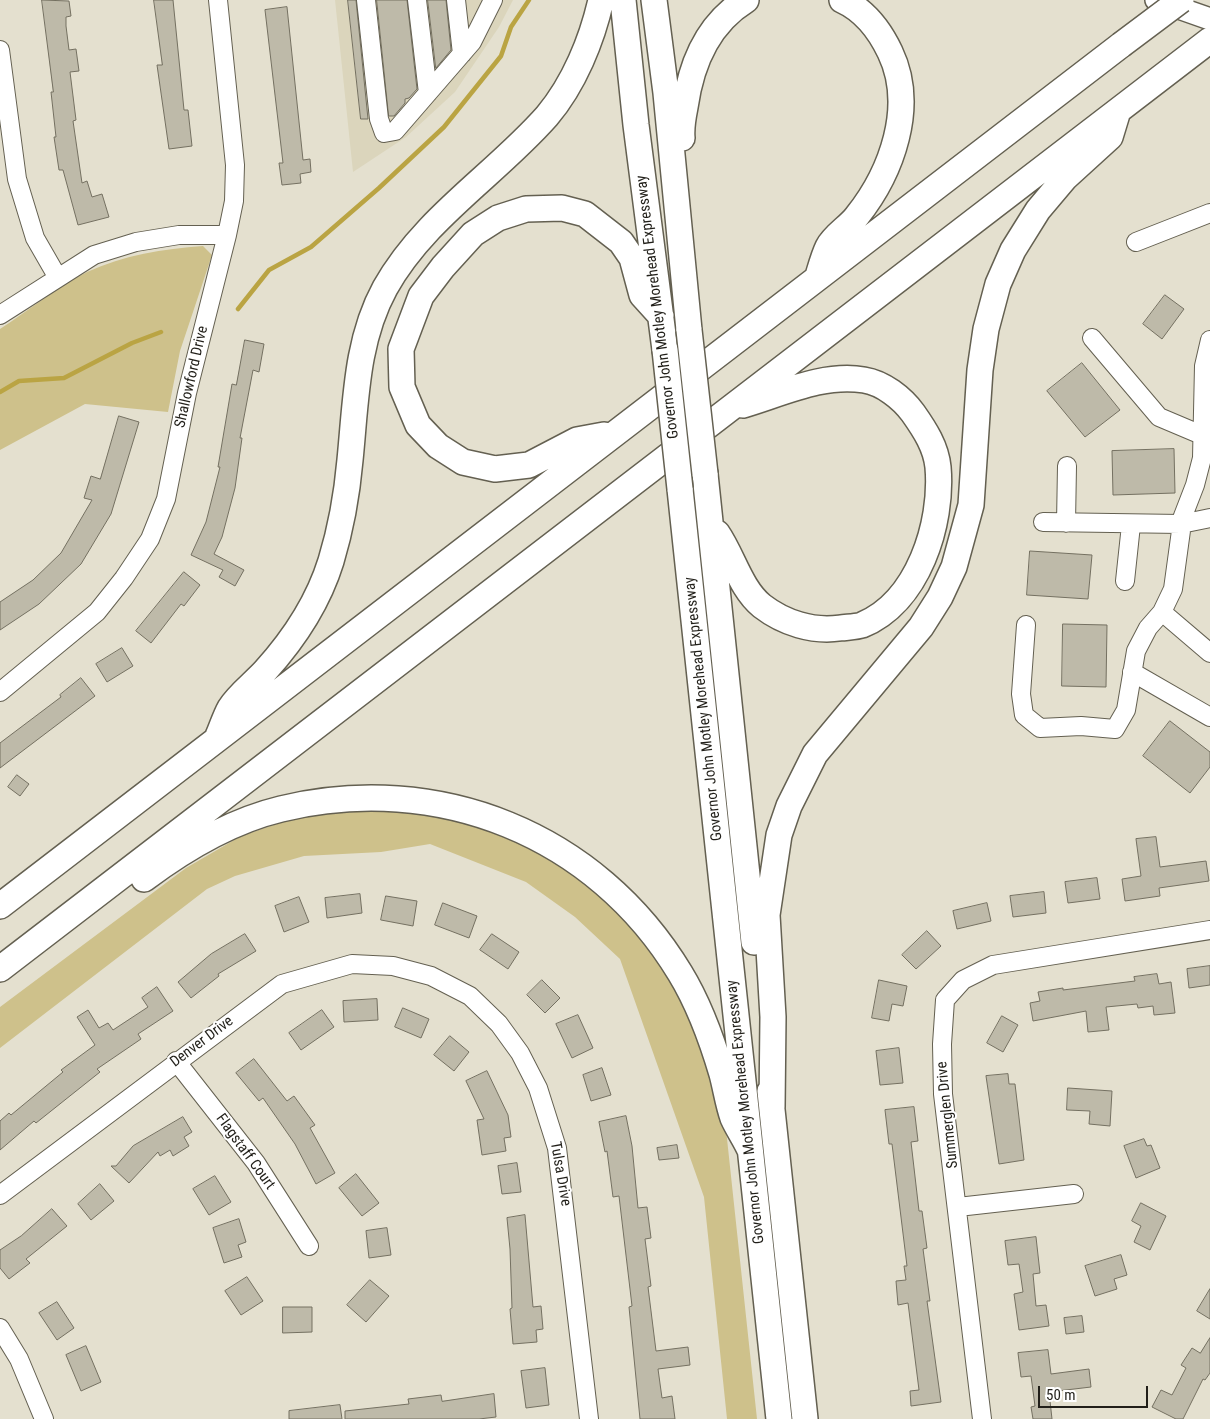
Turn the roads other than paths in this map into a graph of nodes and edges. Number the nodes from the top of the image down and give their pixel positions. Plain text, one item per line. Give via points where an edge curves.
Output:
1 (218, 0) edge
2 (366, 0) edge
3 (417, 0) edge
4 (456, 0) edge
5 (601, 0) edge
6 (623, 0) edge
7 (654, 0) edge
8 (746, 0) edge
9 (842, 0) edge
10 (1156, 0) edge
11 (1181, 0) edge
12 (489, 3) edge
13 (1210, 19) edge
14 (1210, 40) edge
15 (0, 50) edge
16 (462, 54) junction
17 (428, 93) junction
18 (1119, 109) junction
19 (676, 190) junction
20 (1210, 213) edge
21 (227, 235) junction
22 (1136, 242) dead end
23 (818, 276) junction
24 (58, 278) junction
25 (0, 315) edge
26 (661, 316) junction
27 (1092, 338) dead end
28 (1209, 344) edge
29 (729, 410) junction
30 (612, 434) junction
31 (1205, 447) edge
32 (1067, 466) dead end
33 (1210, 518) edge
34 (710, 522) junction
35 (1043, 522) dead end
36 (1066, 523) junction
37 (1181, 524) junction
38 (1131, 525) junction
39 (1125, 580) dead end
40 (1162, 612) junction
41 (1026, 626) dead end
42 (1210, 653) edge
43 (1132, 672) junction
44 (0, 692) edge
45 (1210, 718) edge
46 (216, 740) junction
47 (0, 906) edge
48 (1210, 930) edge
49 (1, 968) edge
50 (431, 976) joint
51 (176, 1061) junction
52 (772, 1107) junction
53 (750, 1150) junction
54 (1074, 1194) dead end
55 (0, 1196) edge
56 (958, 1207) junction
57 (309, 1246) dead end
58 (0, 1328) edge
59 (44, 1419) edge
60 (589, 1419) edge
61 (779, 1419) edge
62 (805, 1419) edge
63 (982, 1419) edge

1 - 21 street, Shallowford Drive via 235,165 234,201
2 - 17 street via 379,120 384,133 395,131
3 - 17 street
4 - 16 street
5 - 46 highway via 588,44 548,115 437,221 407,254 382,294 362,350 342,518 319,595 296,634 230,708
6 - 26 highway, Governor John Motley Morehead Expressway
7 - 19 highway, Governor John Motley Morehead Expressway
8 - 19 highway via 718,22 696,61 687,93 681,132 683,155
9 - 23 highway via 862,13 885,42 898,76 901,101 896,140 876,188 857,217 828,245
10 - 13 main road
11 - 23 highway, bridge
12 - 16 street via 472,42
14 - 18 highway
15 - 24 street via 17,179 35,238
16 - 17 street
18 - 29 highway
18 - 52 highway via 1110,137 1065,178 1038,210 1013,250 998,284 986,329 980,370 971,506 956,560 940,597 921,627 815,754 789,806 779,835 767,915 773,1017
19 - 34 highway, Governor John Motley Morehead Expressway, bridge
20 - 22 street
21 - 24 street via 179,235 136,242 94,255
21 - 44 street, Shallowford Drive via 187,393 166,499 150,539 97,612
23 - 30 highway
24 - 25 street
26 - 30 highway via 642,295 632,258 621,242 585,214 562,208 526,209 498,218 473,234 422,296 401,349 402,387 418,425 438,446 463,462 495,469 529,464 577,440
26 - 53 highway, Governor John Motley Morehead Expressway, bridge
27 - 31 street via 1159,417
28 - 31 street via 1202,390
29 - 34 highway via 812,383 865,380 886,389 905,403 930,437 938,466 938,496 919,570 902,596 884,613 861,626 825,630 790,623 761,606 737,573 729,550
29 - 49 highway
30 - 46 highway
31 - 37 street
32 - 36 street
33 - 37 street
34 - 52 highway, Governor John Motley Morehead Expressway
35 - 36 street
36 - 38 street
37 - 38 street
37 - 40 street via 1173,589
38 - 39 street
40 - 42 street
40 - 43 street via 1148,628 1136,651
41 - 43 street via 1021,694 1024,715 1040,728 1081,726 1115,729 1126,710
43 - 45 street
46 - 47 highway
48 - 56 street, Summerglen Drive via 993,965 963,980 945,1000 942,1044 943,1094
49 - 53 highway via 74,933 190,847 280,809 349,798 385,797 470,810 508,824 567,856 617,895 642,921 680,973 694,1001 708,1031 734,1118
50 - 51 street, Denver Drive via 393,966 352,964 282,984
50 - 60 street, Tulsa Drive via 470,996 499,1024 520,1053 538,1088 557,1148
51 - 55 street, Denver Drive
51 - 57 street, Flagstaff Court via 256,1163
52 - 62 highway, Governor John Motley Morehead Expressway
53 - 61 highway, Governor John Motley Morehead Expressway
54 - 56 street
56 - 63 street, Summerglen Drive
58 - 59 street via 19,1359

